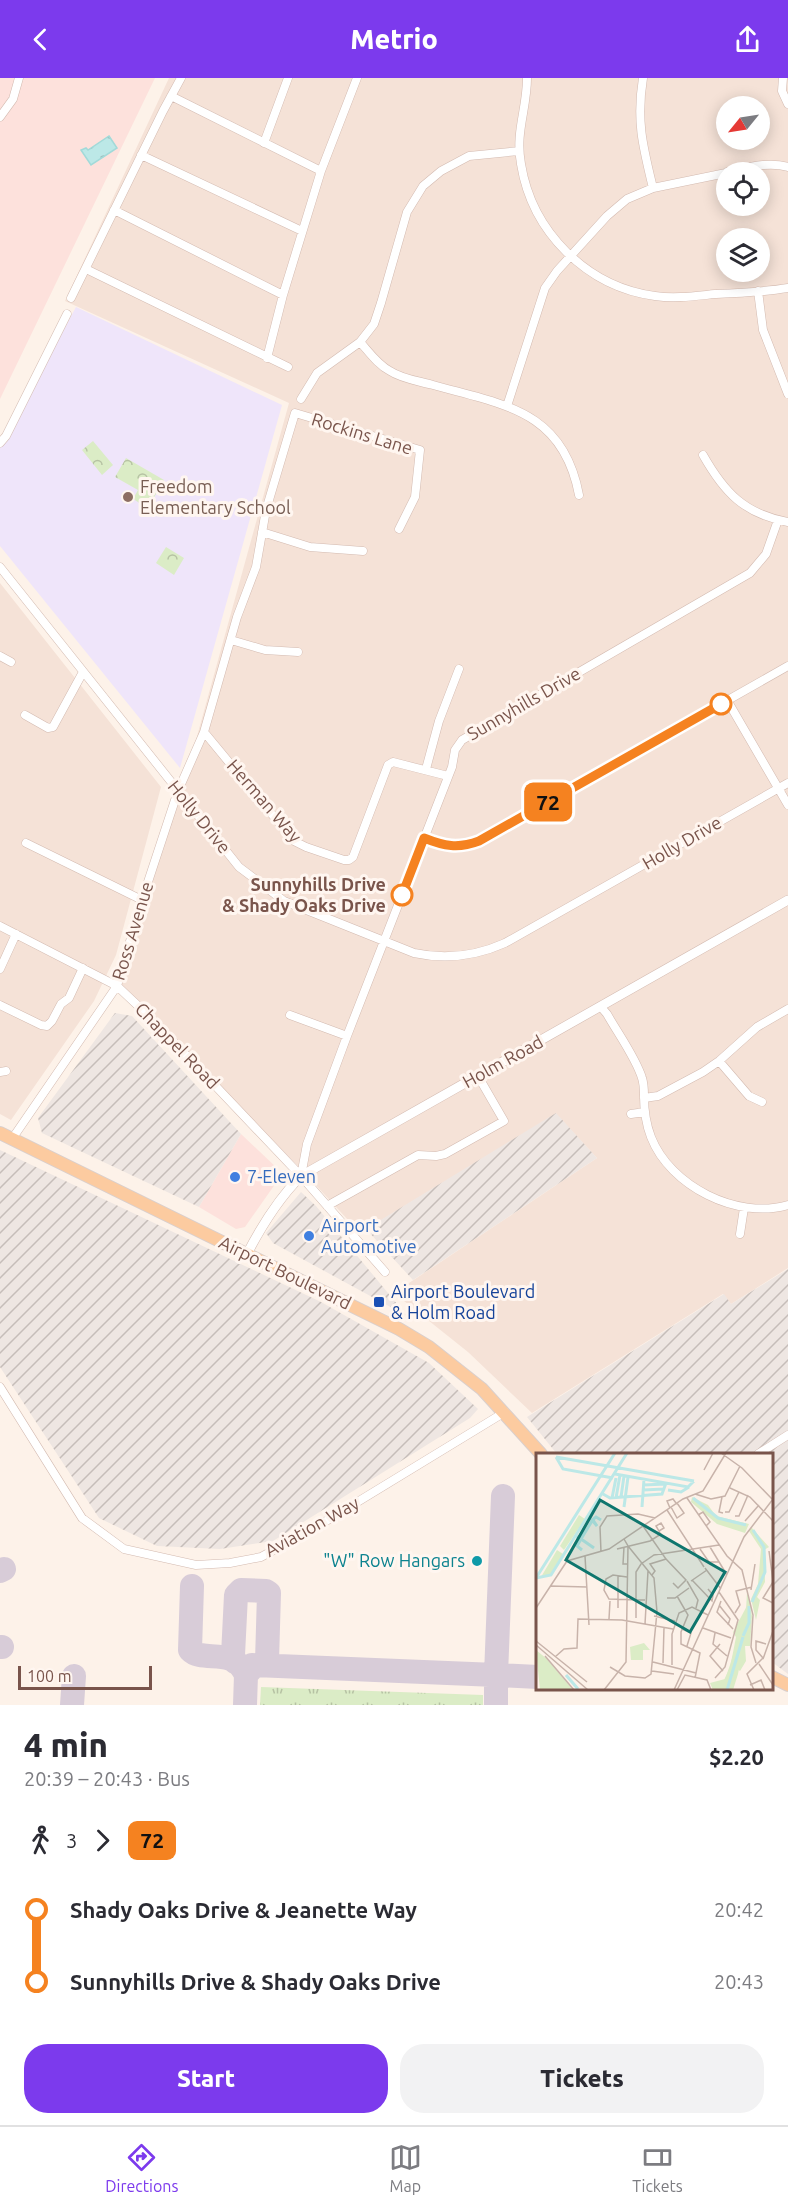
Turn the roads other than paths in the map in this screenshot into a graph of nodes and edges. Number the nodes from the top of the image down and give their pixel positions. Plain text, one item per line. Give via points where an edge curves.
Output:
1 (18, 78) edge
2 (181, 78) edge
3 (288, 78) edge
4 (357, 78) edge
5 (527, 78) edge
6 (643, 78) edge
7 (783, 78) edge
8 (171, 96) junction
9 (788, 104) edge
10 (0, 117) edge
11 (264, 143) junction
12 (519, 151) junction
13 (141, 155) junction
14 (770, 164) edge
15 (788, 167) edge
16 (321, 171) junction
17 (716, 175) edge
18 (653, 188) junction
19 (114, 210) junction
20 (302, 231) junction
21 (571, 256) junction
22 (86, 269) junction
23 (788, 288) edge
24 (758, 291) junction
25 (283, 295) junction
26 (71, 298) dead end
27 (67, 314) dead end
28 (360, 342) junction
29 (267, 358) junction
30 (288, 367) dead end
31 (788, 394) edge
32 (301, 399) dead end
33 (507, 406) junction
34 (0, 443) edge
35 (703, 455) dead end
36 (579, 495) dead end
37 (778, 520) junction
38 (788, 522) edge
39 (399, 529) dead end
40 (262, 532) junction
41 (363, 552) dead end
42 (0, 567) edge
43 (231, 640) junction
44 (298, 652) dead end
45 (0, 656) edge
46 (11, 662) dead end
47 (788, 666) edge
48 (459, 669) dead end
49 (83, 672) junction
50 (727, 700) junction
51 (25, 715) dead end
52 (204, 732) junction
53 (426, 769) junction
54 (448, 776) junction
55 (788, 783) edge
56 (778, 788) junction
57 (178, 791) junction
58 (788, 805) edge
59 (424, 838) junction
60 (26, 843) dead end
61 (142, 900) junction
62 (788, 900) edge
63 (0, 926) edge
64 (16, 934) junction
65 (384, 942) junction
66 (83, 968) junction
67 (0, 969) edge
68 (117, 986) junction
69 (0, 1005) edge
70 (601, 1007) junction
71 (788, 1010) edge
72 (290, 1016) dead end
73 (347, 1036) junction
74 (719, 1061) junction
75 (478, 1076) junction
76 (644, 1098) junction
77 (762, 1102) dead end
78 (645, 1112) junction
79 (631, 1114) dead end
80 (0, 1133) edge
81 (12, 1139) junction
82 (301, 1176) junction
83 (788, 1204) edge
84 (327, 1206) junction
85 (744, 1208) junction
86 (740, 1234) dead end
87 (247, 1254) junction
88 (385, 1272) dead end
89 (0, 1387) edge
90 (505, 1412) junction
91 (788, 1435) edge
92 (539, 1453) edge
93 (761, 1453) edge
94 (773, 1678) edge
95 (788, 1685) edge

1 - 10 street via 13,99
2 - 8 street
3 - 11 street
4 - 16 street
5 - 12 street
6 - 18 street via 639,104 641,139
7 - 9 street via 782,91
8 - 11 street
8 - 13 street
11 - 16 street
12 - 21 street via 532,203 546,230
12 - 28 street via 469,156 449,165 423,186 407,213 374,324
13 - 19 street
13 - 20 street
14 - 15 street
16 - 20 street
17 - 18 street
18 - 21 street via 627,199
19 - 22 street
19 - 25 street
20 - 25 street
21 - 24 street via 601,279 649,295
21 - 33 street via 545,288
22 - 26 street
22 - 29 street
23 - 24 street
24 - 31 street via 763,330
25 - 29 street
27 - 34 street
28 - 32 street via 317,373
28 - 33 street via 381,365 397,375
29 - 30 street
33 - 36 street via 534,419 555,438 571,464
35 - 37 street via 734,498
37 - 38 street
37 - 54 street, Sunnyhills Drive via 766,554 750,573 464,737 455,750
39 - 40 street, Rockins Lane via 415,496 420,450 295,413
40 - 41 street via 310,547
40 - 43 street via 256,567
42 - 49 street, Holly Drive
43 - 44 street via 265,650
43 - 52 street
45 - 46 street
47 - 50 street
48 - 53 street
49 - 51 street via 53,727
49 - 57 street, Holly Drive
50 - 56 street
50 - 59 street via 479,841 451,847
52 - 53 street, Herman Way via 294,840 344,860 353,857 388,765 393,762
52 - 57 street, Ross Avenue
53 - 54 street, Herman Way
54 - 59 street, Sunnyhills Drive
55 - 56 street, Holly Drive
56 - 58 street
56 - 65 street, Holly Drive via 495,947 466,955 436,957
57 - 61 street, Ross Avenue
57 - 65 street, Holly Drive via 239,867 261,885 284,901
59 - 65 street, Sunnyhills Drive
60 - 61 street
61 - 68 street, Ross Avenue
62 - 70 street, Holm Road
63 - 64 street, Chappel Road
64 - 66 street, Chappel Road
64 - 67 street
65 - 73 street, Sunnyhills Drive
66 - 68 street, Chappel Road
66 - 69 street via 69,998 47,1026
68 - 81 street, Ross Avenue
68 - 82 street, Chappel Road
70 - 75 street, Holm Road
70 - 76 street via 642,1077
71 - 74 street via 758,1027
72 - 73 street
73 - 82 street, Sunnyhills Drive via 307,1144
74 - 76 street via 658,1095
74 - 77 street via 749,1095
75 - 82 street, Holm Road
75 - 84 street via 504,1121 445,1154 418,1155
76 - 78 street
78 - 79 street
78 - 85 street via 655,1145 680,1176 702,1192
80 - 81 main road, Airport Boulevard
81 - 87 main road, Airport Boulevard
82 - 84 street, Chappel Road
82 - 87 street, Holm Road via 271,1211
83 - 85 street
84 - 88 street, Chappel Road
85 - 86 street
87 - 90 main road, Airport Boulevard via 410,1335 457,1368
89 - 90 street, Aviation Way via 82,1518 124,1549 196,1565 261,1557
90 - 92 main road, Airport Boulevard
91 - 93 street
94 - 95 main road

